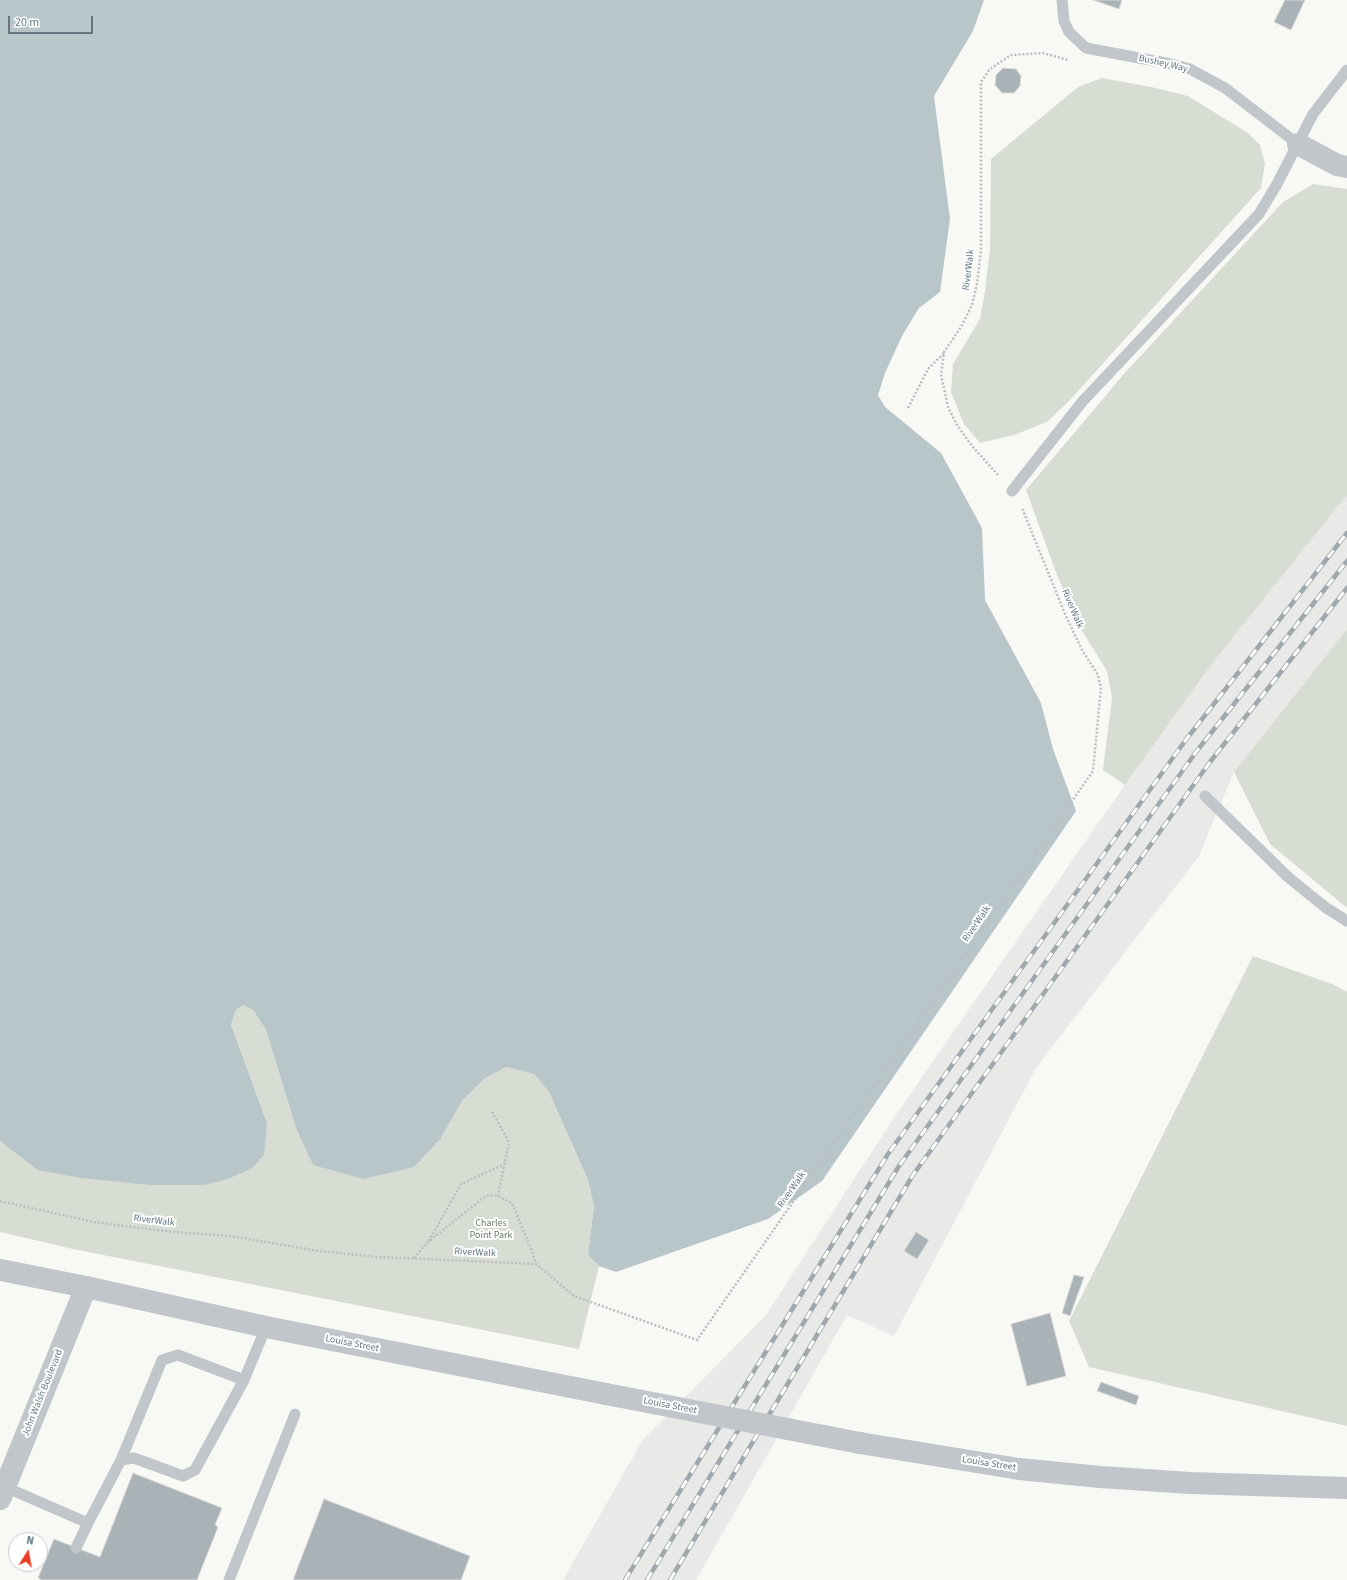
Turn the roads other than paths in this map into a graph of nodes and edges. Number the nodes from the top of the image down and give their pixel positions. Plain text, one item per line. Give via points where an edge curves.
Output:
1 (1062, 0) edge
2 (1347, 70) edge
3 (1298, 144) junction
4 (1347, 167) edge
5 (1012, 491) road end
6 (1205, 796) dead end
7 (1347, 920) edge
8 (0, 1270) edge
9 (86, 1287) junction
10 (266, 1327) junction
11 (244, 1380) junction
12 (295, 1414) dead end
13 (120, 1460) junction
14 (1347, 1488) edge
15 (3, 1493) edge
16 (88, 1523) junction
17 (76, 1548) dead end
18 (229, 1580) edge

1 - 3 lane, Bushey Way via 1064,21 1069,32 1086,48 1190,69 1225,88
2 - 3 lane via 1313,114
3 - 4 street
3 - 5 lane via 1259,214 1082,402
6 - 7 lane via 1288,877 1324,907
8 - 9 street, Louisa Street
9 - 10 street, Louisa Street
9 - 15 street, John Walsh Boulevard
10 - 11 lane
10 - 14 street, Louisa Street, bridge via 860,1443 1019,1468 1190,1483
11 - 13 lane via 195,1470 183,1476 134,1458
11 - 13 lane via 178,1355 162,1360
12 - 18 lane
13 - 16 lane
15 - 16 lane
16 - 17 lane

